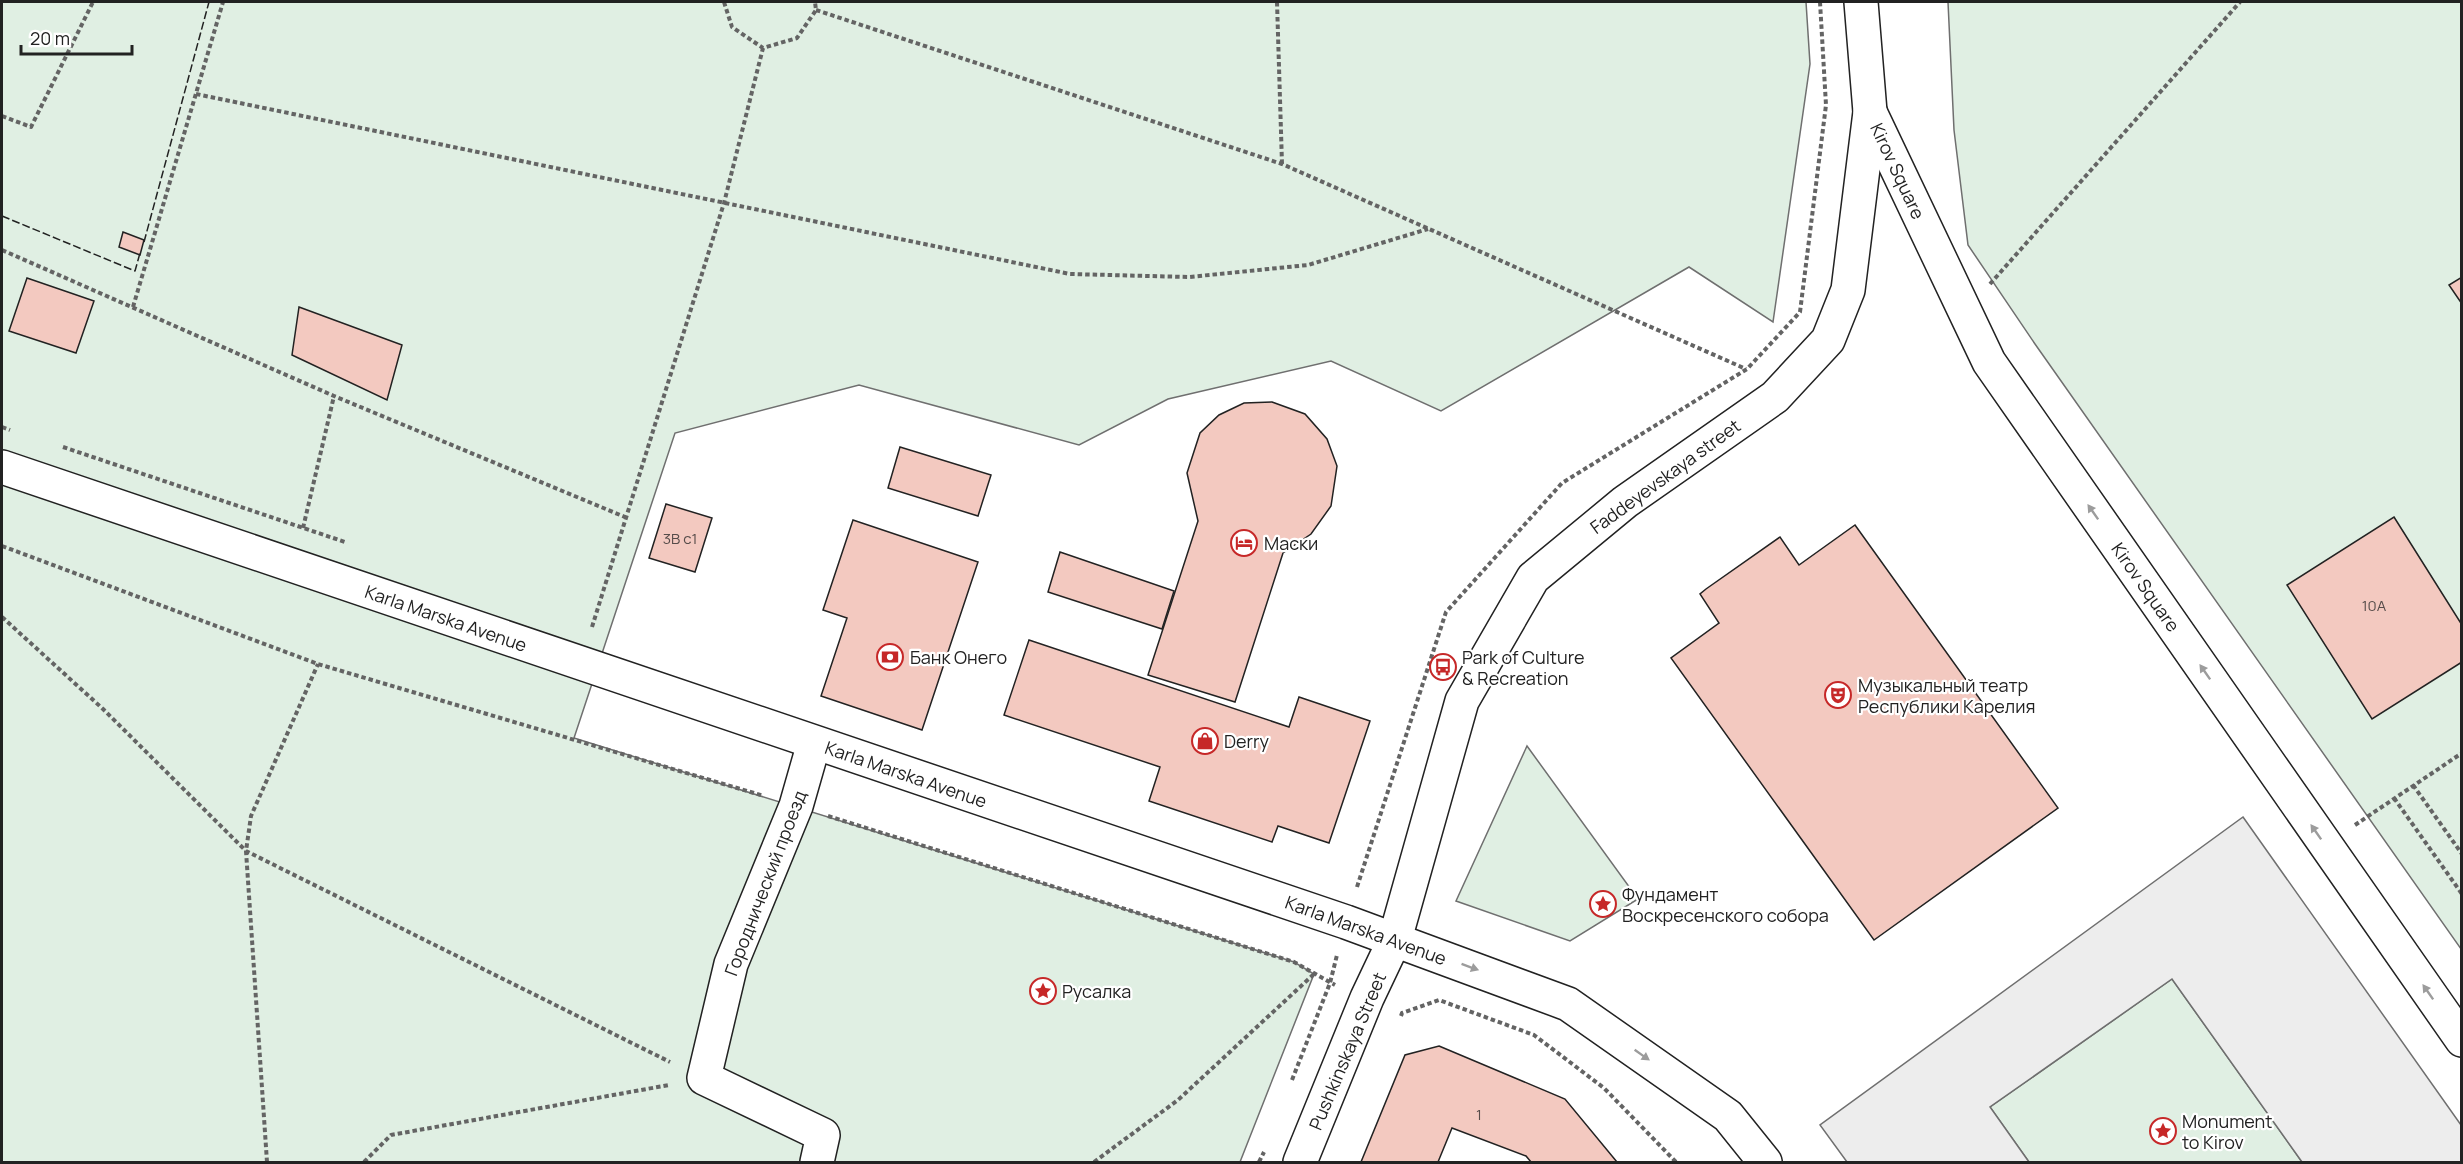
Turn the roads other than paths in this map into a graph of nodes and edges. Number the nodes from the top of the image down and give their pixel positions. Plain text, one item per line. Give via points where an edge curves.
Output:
1 (1862, 2) edge
2 (1870, 112) junction
3 (2, 468) edge
4 (814, 743) junction
5 (1395, 939) junction
6 (2462, 1040) edge
7 (818, 1162) edge
8 (1300, 1162) edge
9 (1765, 1162) edge

1 - 2 street, Faddeyevskaya street
2 - 5 street, Faddeyevskaya street via 1848,290 1828,340 1774,397 1625,502 1533,578 1462,701
6 -> 2 street, Kirov Square via 1989,362
3 - 4 street, Karla Marska Avenue
4 - 5 street, Karla Marska Avenue
4 - 7 street, Городнический проезд via 796,806 731,964 704,1078 823,1135
5 - 8 street, Pushkinskaya Street
5 -> 9 street, Karla Marska Avenue via 1568,1004 1728,1116

